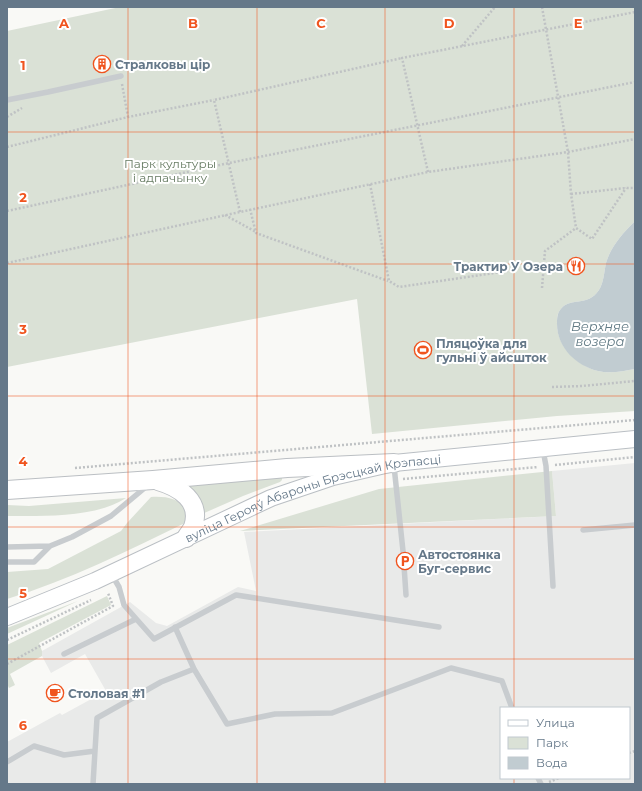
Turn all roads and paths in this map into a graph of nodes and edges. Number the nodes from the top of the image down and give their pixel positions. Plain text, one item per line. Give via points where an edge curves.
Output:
1 (495, 7) edge
2 (542, 7) edge
3 (635, 12) edge
4 (546, 30) junction
5 (462, 46) junction
6 (402, 58) junction
7 (121, 76) joint
8 (635, 82) edge
9 (558, 98) junction
10 (7, 100) edge
11 (214, 100) junction
12 (128, 117) junction
13 (418, 125) junction
14 (635, 139) edge
15 (7, 148) edge
16 (568, 152) junction
17 (229, 163) junction
18 (428, 172) junction
19 (370, 184) junction
20 (626, 188) junction
21 (635, 188) edge
22 (571, 194) junction
23 (250, 210) junction
24 (7, 211) edge
25 (240, 212) junction
26 (225, 215) junction
27 (576, 228) junction
28 (256, 233) junction
29 (7, 263) edge
30 (508, 271) dead end
31 (389, 281) junction
32 (542, 288) dead end
33 (635, 381) edge
34 (552, 387) dead end
35 (635, 420) edge
36 (635, 439) edge
37 (543, 448) junction
38 (635, 457) edge
39 (546, 466) junction
40 (70, 468) dead end
41 (395, 472) junction
42 (153, 480) junction
43 (7, 490) edge
44 (635, 524) edge
45 (583, 530) dead end
46 (186, 538) junction
47 (50, 546) junction
48 (7, 547) edge
49 (7, 562) edge
50 (115, 580) junction
51 (553, 586) dead end
52 (406, 595) dead end
53 (93, 599) dead end
54 (7, 617) edge
55 (136, 619) junction
56 (175, 627) junction
57 (439, 627) dead end
58 (7, 640) edge
59 (64, 654) dead end
60 (7, 664) edge
61 (194, 669) junction
62 (512, 707) edge
63 (95, 750) junction
64 (7, 762) edge
65 (93, 784) edge

1 - 5 path
2 - 4 path
3 - 4 path
4 - 5 path
4 - 9 path
5 - 6 path
6 - 11 path
6 - 13 path
7 - 10 lane
7 - 12 path
8 - 9 path
9 - 13 path
9 - 16 path
11 - 12 path
11 - 17 path
12 - 15 path
13 - 17 path
13 - 18 path
14 - 16 path
16 - 18 path
16 - 22 path
17 - 24 path
17 - 25 path
18 - 19 path
19 - 23 path
19 - 31 path
20 - 21 path
20 - 22 path
20 - 27 path via 592,239
22 - 27 path
23 - 25 path
23 - 28 path
25 - 26 path
26 - 28 path
26 - 29 path
27 - 32 path via 545,251
28 - 31 path
30 - 31 path via 399,287
33 - 34 path
35 - 40 path
36 - 37 main road, вуліца Герояў Абароны Брэсцкай Крэпасці
37 - 39 lane
37 - 41 main road, вуліца Герояў Абароны Брэсцкай Крэпасці
38 - 39 path
39 - 41 path
39 - 51 lane
41 - 42 main road via 286,468
41 - 46 main road, вуліца Герояў Абароны Брэсцкай Крэпасці via 333,477 271,498
41 - 52 lane
42 - 43 main road
42 - 46 main road via 169,484 187,496 194,505 193,527
42 - 47 lane via 111,516
44 - 45 lane
46 - 50 main road, вуліца Герояў Абароны Брэсцкай Крэпасці
47 - 48 lane
47 - 49 lane via 34,562
50 - 54 main road, вуліца Герояў Абароны Брэсцкай Крэпасці
50 - 55 lane via 124,605
50 - 60 path via 108,592 113,606
53 - 58 path
55 - 56 lane via 154,639
55 - 59 lane
56 - 57 lane via 236,595
56 - 61 lane
61 - 62 lane via 227,724 275,714 332,713 451,668 502,681
61 - 63 lane via 161,682 97,718
63 - 64 lane via 64,755 34,746
63 - 65 lane

